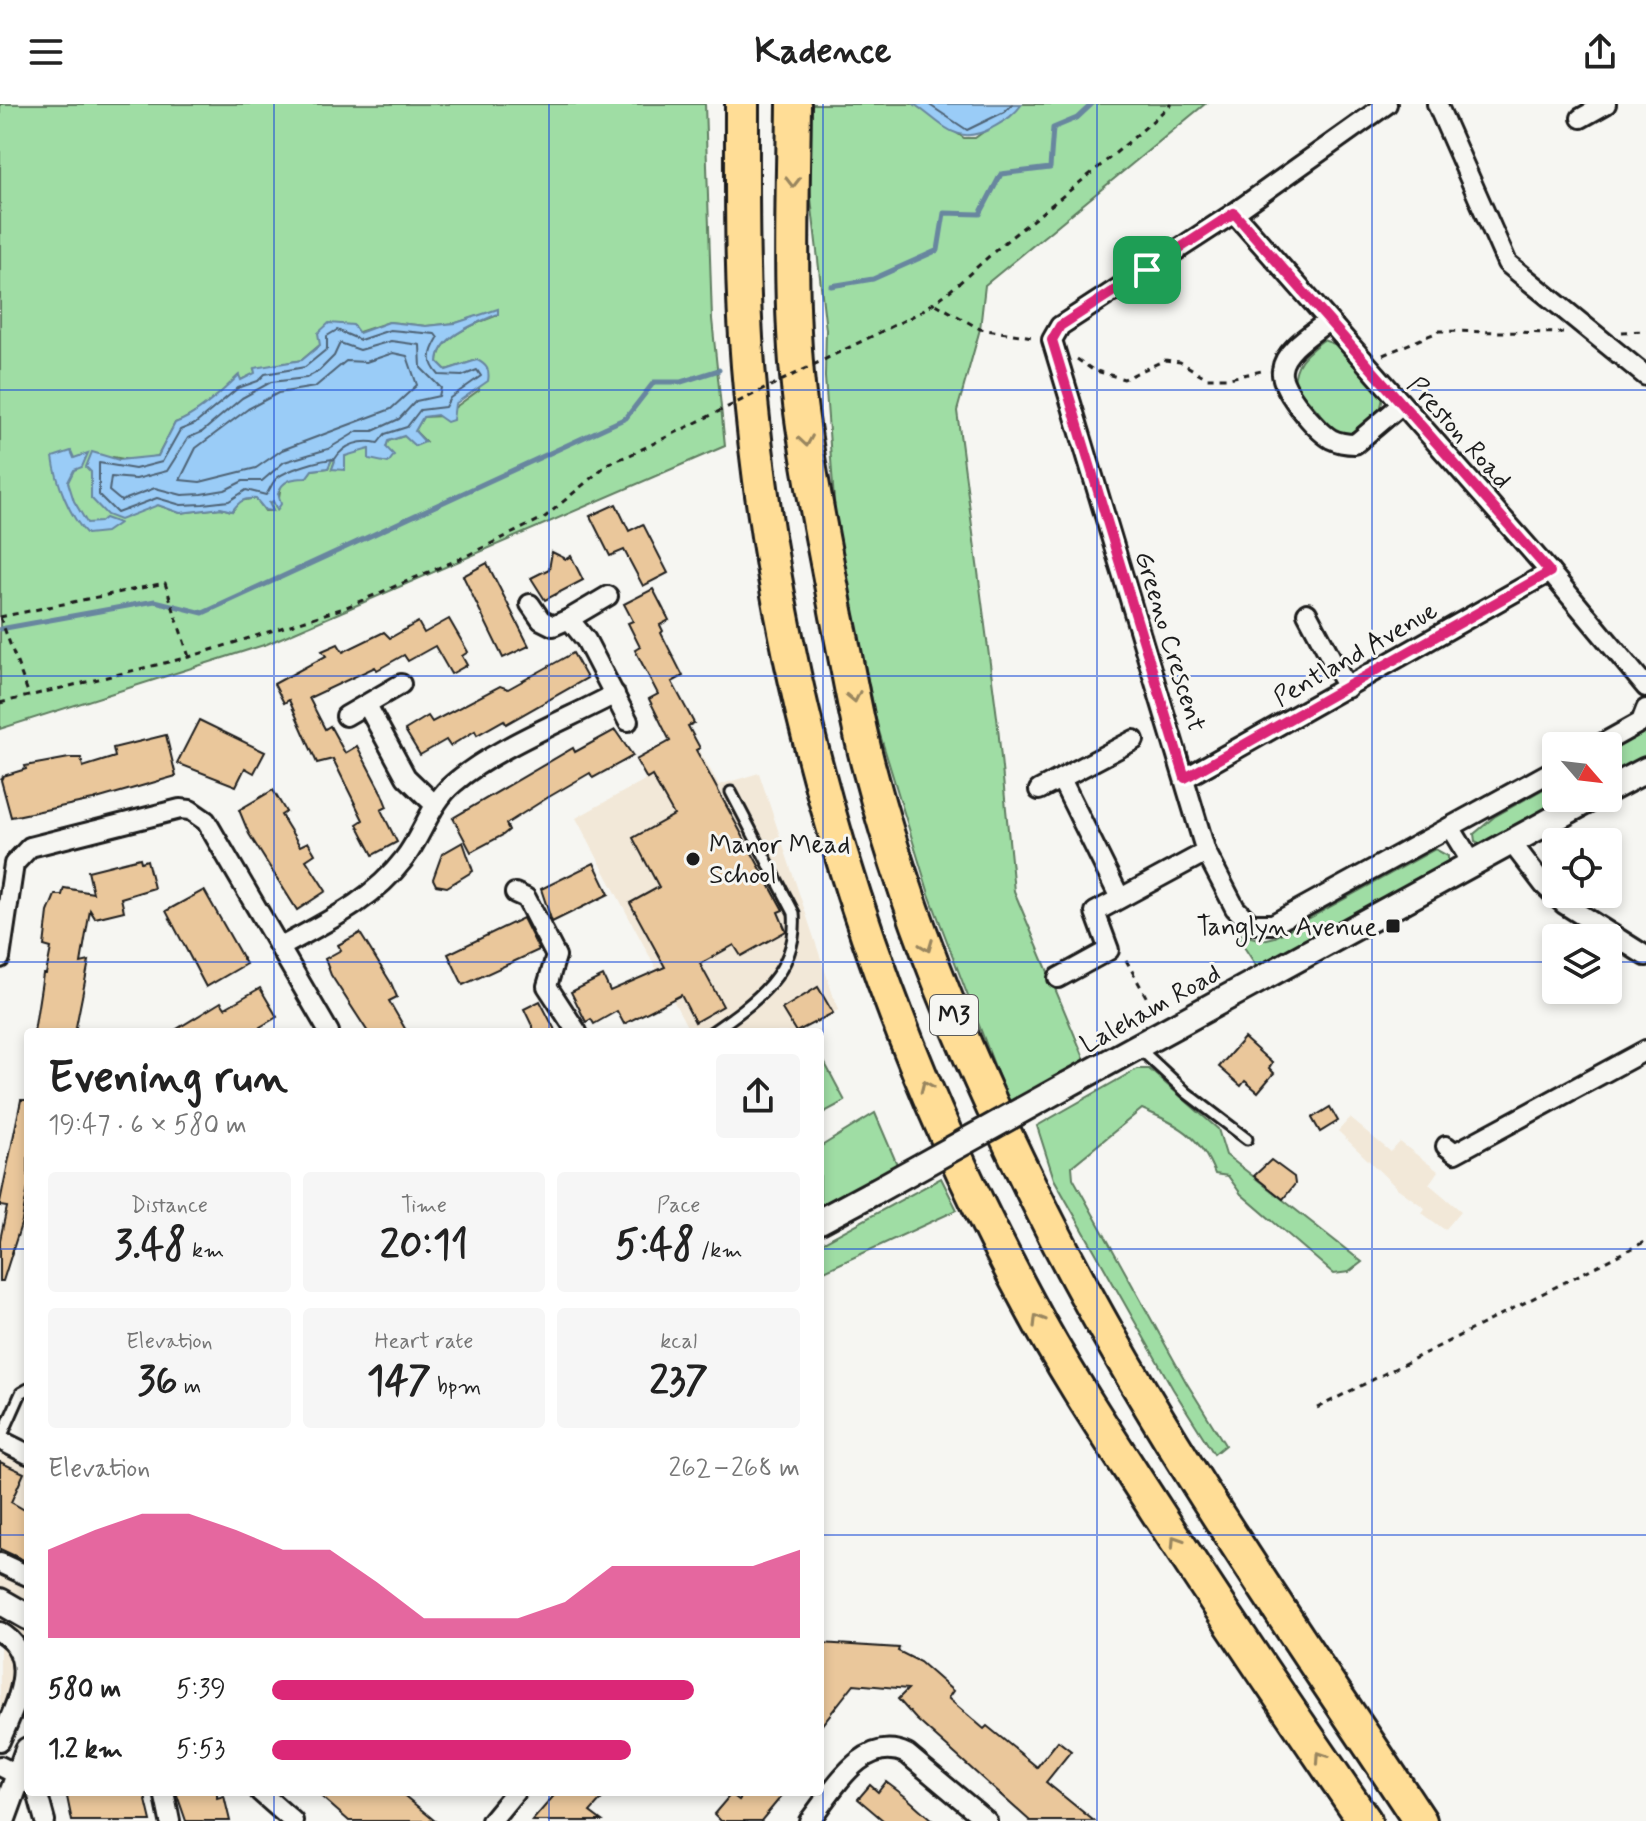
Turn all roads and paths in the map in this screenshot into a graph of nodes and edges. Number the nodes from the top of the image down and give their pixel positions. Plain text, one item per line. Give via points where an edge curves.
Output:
1 (742, 104) edge
2 (794, 104) edge
3 (1171, 104) edge
4 (1387, 104) edge
5 (1437, 104) edge
6 (1606, 104) edge
7 (1581, 118) dead end
8 (1234, 213) junction
9 (936, 304) junction
10 (1328, 321) junction
11 (1592, 334) junction
12 (1052, 340) junction
13 (1366, 364) junction
14 (1281, 368) junction
15 (1646, 376) edge
16 (1401, 405) junction
17 (1550, 572) junction
18 (608, 596) dead end
19 (530, 604) dead end
20 (1307, 613) dead end
21 (1, 618) edge
22 (569, 619) junction
23 (189, 657) junction
24 (401, 684) dead end
25 (1646, 687) edge
26 (1347, 688) junction
27 (615, 694) junction
28 (29, 695) junction
29 (0, 703) edge
30 (367, 705) junction
31 (1646, 709) edge
32 (346, 716) dead end
33 (628, 721) dead end
34 (1622, 733) edge
35 (1134, 740) dead end
36 (1646, 770) edge
37 (1542, 777) edge
38 (1185, 778) junction
39 (1061, 779) junction
40 (1622, 783) edge
41 (1039, 790) dead end
42 (731, 792) dead end
43 (435, 805) junction
44 (1566, 812) edge
45 (1450, 827) junction
46 (1511, 842) junction
47 (1206, 852) junction
48 (1472, 863) junction
49 (1542, 874) edge
50 (515, 893) dead end
51 (1120, 898) junction
52 (1570, 908) edge
53 (281, 947) junction
54 (1109, 950) junction
55 (1646, 956) edge
56 (0, 958) edge
57 (1058, 978) dead end
58 (321, 1028) edge
59 (574, 1028) edge
60 (718, 1028) edge
61 (1165, 1031) junction
62 (1137, 1047) junction
63 (1646, 1050) edge
64 (1247, 1139) dead end
65 (1446, 1146) dead end
66 (824, 1219) edge
67 (1646, 1241) edge
68 (24, 1391) edge
69 (1317, 1408) dead end
70 (0, 1440) edge
71 (24, 1452) edge
72 (0, 1563) edge
73 (24, 1574) edge
74 (0, 1589) edge
75 (24, 1600) edge
76 (0, 1601) edge
77 (24, 1615) edge
78 (0, 1632) edge
79 (0, 1741) edge
80 (23, 1775) edge
81 (33, 1796) edge
82 (165, 1796) edge
83 (265, 1796) edge
84 (512, 1796) edge
85 (2, 1821) edge
86 (45, 1821) edge
87 (170, 1821) edge
88 (293, 1821) edge
89 (491, 1821) edge
90 (809, 1821) edge
91 (987, 1821) edge
92 (1365, 1821) edge
93 (1420, 1821) edge

92 -> 1 highway, M3 via 1113,1445 1030,1306 976,1200 867,941 793,673 764,499 748,366
2 -> 93 highway, M3 via 791,278 800,401 866,756 912,905 991,1104 1099,1316 1188,1466
3 - 9 path
4 - 8 street
5 - 11 street via 1507,263
6 - 7 street
8 - 10 street, Preston Road
8 - 12 street via 1060,326
9 - 12 path via 980,329
9 - 23 path, bridge via 609,463 545,517 464,557 344,608
10 - 13 street, Preston Road
10 - 14 street via 1292,351
11 - 13 path via 1440,331
11 - 15 street
12 - 14 path via 1070,342 1078,361 1112,377 1132,377 1165,360 1180,362 1207,378
12 - 38 street, Greeno Crescent
13 - 16 street, Preston Road
14 - 16 street via 1283,387 1328,437 1342,444 1355,444
16 - 17 street, Preston Road
17 - 25 street, Preston Road
17 - 26 street, Pentland Avenue
18 - 22 street
19 - 22 street via 553,626
20 - 26 street
21 - 23 path via 165,583
21 - 28 path
22 - 27 street
23 - 28 path
24 - 30 street
26 - 38 street, Pentland Avenue
27 - 33 street
27 - 43 street via 475,768
28 - 29 path
30 - 32 street
30 - 43 street via 406,777
31 - 34 street via 1641,722
35 - 39 street
36 - 40 main road
37 - 45 street
38 - 47 street, Greeno Crescent
39 - 41 street
39 - 51 street
42 - 60 lane via 794,922 782,967 762,997
43 - 53 street via 404,859 383,883 359,904
44 - 46 main road, Laleham Road
45 - 47 street, Greeno Crescent via 1273,924 1251,924 1235,908
45 - 48 street
46 - 48 main road, Laleham Road
46 - 49 street
47 - 51 street
48 - 61 main road, Laleham Road
50 - 59 street via 526,898 556,956 547,986
51 - 54 street via 1095,912
52 - 55 street
53 - 56 street via 206,821 180,809 30,847 14,864
53 - 58 street
54 - 57 street
54 - 61 path via 1123,956
61 - 62 main road, Laleham Road
62 - 64 lane
62 - 66 main road, Laleham Road, bridge
63 - 65 street via 1455,1153
67 - 69 path
68 - 70 lane
70 - 71 street
72 - 73 street
74 - 75 main road
76 - 77 main road
78 - 79 street via 21,1654 24,1673
80 - 85 main road
81 - 86 street
82 - 87 street
83 - 88 street
84 - 89 street
90 - 91 street via 857,1761 869,1752 894,1748

